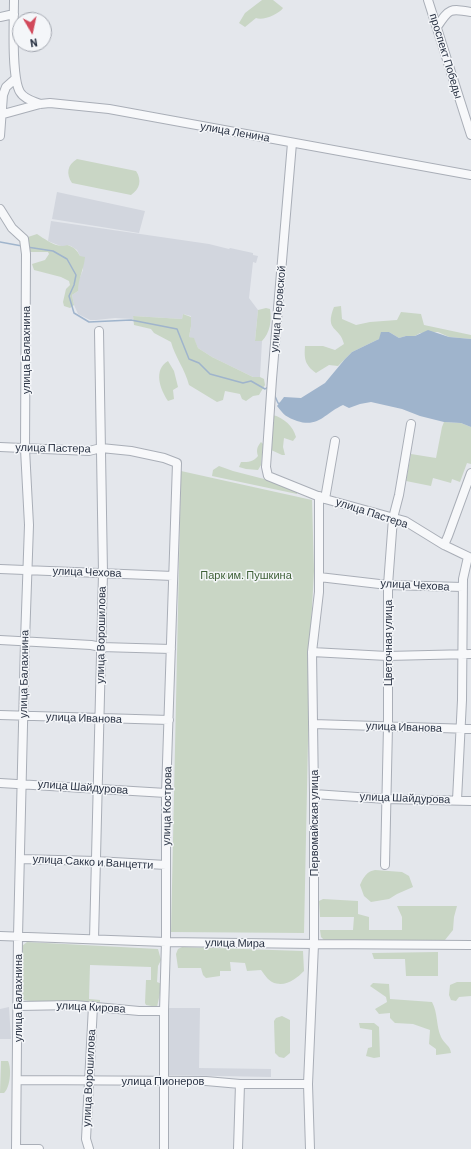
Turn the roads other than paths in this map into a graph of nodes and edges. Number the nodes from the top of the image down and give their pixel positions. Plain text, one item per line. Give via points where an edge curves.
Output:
1 (14, 0) edge
2 (428, 0) edge
3 (14, 12) edge
4 (471, 12) edge
5 (12, 14) edge
6 (0, 17) edge
7 (436, 27) junction
8 (15, 52) edge
9 (15, 79) junction
10 (40, 104) junction
11 (0, 115) edge
12 (471, 135) edge
13 (0, 136) edge
14 (292, 143) junction
15 (471, 175) edge
16 (0, 209) edge
17 (99, 331) dead end
18 (411, 424) dead end
19 (334, 441) dead end
20 (0, 447) edge
21 (101, 448) junction
22 (25, 449) junction
23 (177, 463) joint
24 (471, 473) edge
25 (268, 476) joint
26 (322, 498) junction
27 (393, 518) junction
28 (444, 545) junction
29 (470, 558) edge
30 (0, 569) edge
31 (28, 570) junction
32 (103, 573) junction
33 (173, 576) junction
34 (319, 577) junction
35 (388, 585) junction
36 (463, 587) junction
37 (0, 640) edge
38 (24, 641) junction
39 (101, 647) junction
40 (171, 649) junction
41 (312, 652) junction
42 (467, 654) edge
43 (387, 656) junction
44 (0, 715) edge
45 (23, 716) junction
46 (99, 718) junction
47 (169, 720) junction
48 (314, 724) junction
49 (388, 726) junction
50 (460, 728) junction
51 (471, 729) edge
52 (0, 783) edge
53 (22, 783) junction
54 (98, 788) junction
55 (166, 793) junction
56 (314, 794) junction
57 (386, 799) junction
58 (457, 800) junction
59 (471, 801) edge
60 (20, 858) junction
61 (96, 861) junction
62 (166, 865) junction
63 (385, 865) dead end
64 (0, 936) edge
65 (18, 936) junction
66 (94, 939) junction
67 (166, 942) junction
68 (314, 944) junction
69 (471, 945) edge
70 (18, 1006) junction
71 (93, 1006) junction
72 (164, 1011) junction
73 (17, 1080) junction
74 (89, 1080) junction
75 (164, 1081) junction
76 (240, 1084) junction
77 (308, 1084) junction
78 (16, 1149) edge
79 (39, 1149) edge
80 (89, 1149) edge
81 (164, 1149) edge
82 (238, 1149) edge
83 (310, 1149) edge

1 - 3 street
2 - 7 street, проспект Победы
4 - 7 street via 456,9 447,12
5 - 6 street
7 - 12 street, проспект Победы
8 - 9 street
9 - 10 street via 20,92 27,99
9 - 11 street via 6,87
10 - 11 street, улица Ленина
10 - 14 street, улица Ленина via 59,103 109,109
11 - 13 street
14 - 15 street, улица Ленина
14 - 25 street, улица Перовской via 272,379 266,467
16 - 22 street, улица Балахнина via 12,228 24,239 25,244
17 - 21 street, улица Ворошилова
18 - 27 street, Цветочная улица
19 - 26 street, Первомайская улица
20 - 22 street, улица Пастера
21 - 22 street, улица Пастера via 89,451
21 - 23 street, улица Пастера via 130,451
21 - 32 street, улица Ворошилова
22 - 31 street, улица Балахнина via 29,525
23 - 33 street, улица Кострова
24 - 28 street
25 - 26 street, улица Пастера
26 - 27 street, улица Пастера
26 - 34 street, Первомайская улица
27 - 28 street, улица Пастера via 405,522
27 - 35 street, Цветочная улица
28 - 29 street, улица Пастера
29 - 36 street
30 - 31 street, улица Чехова
31 - 32 street, улица Чехова
31 - 38 street, улица Балахнина
32 - 33 street, улица Чехова
32 - 39 street, улица Ворошилова
33 - 40 street, улица Кострова
34 - 35 street, улица Чехова
34 - 41 street, Первомайская улица
35 - 36 street, улица Чехова
35 - 43 street, Цветочная улица
36 - 42 street
37 - 38 street
38 - 39 street
38 - 45 street, улица Балахнина
39 - 40 street
39 - 46 street, улица Ворошилова
40 - 47 street, улица Кострова
41 - 43 street
41 - 48 street, Первомайская улица
42 - 43 street
42 - 50 street via 462,667
43 - 49 street, Цветочная улица
44 - 45 street, улица Иванова
45 - 46 street, улица Иванова
45 - 53 street, улица Балахнина
46 - 47 street, улица Иванова
46 - 54 street, улица Ворошилова
47 - 55 street, улица Кострова
48 - 49 street, улица Иванова
48 - 56 street, Первомайская улица
49 - 50 street, улица Иванова
49 - 57 street, Цветочная улица
50 - 51 street, улица Иванова
50 - 58 street
52 - 53 street, улица Шайдурова
53 - 54 street, улица Шайдурова
53 - 60 street, улица Балахнина
54 - 55 street, улица Шайдурова
54 - 61 street, улица Ворошилова
55 - 62 street, улица Кострова
56 - 57 street, улица Шайдурова
56 - 68 street, Первомайская улица
57 - 58 street, улица Шайдурова
57 - 63 street, Цветочная улица
58 - 59 street, улица Шайдурова
60 - 61 street, улица Сакко и Ванцетти
60 - 65 street, улица Балахнина
61 - 62 street, улица Сакко и Ванцетти
61 - 66 street, улица Ворошилова
62 - 67 street, улица Кострова
64 - 65 street, улица Мира
65 - 66 street, улица Мира
65 - 70 street, улица Балахнина
66 - 67 street, улица Мира
67 - 68 street, улица Мира
67 - 72 street, улица Кострова
68 - 69 street, улица Мира
68 - 77 street, Первомайская улица
70 - 71 street, улица Кирова
70 - 73 street, улица Балахнина
71 - 72 street, улица Кирова
71 - 74 street, улица Ворошилова
72 - 75 street, улица Кострова
73 - 74 street, улица Пионеров
73 - 78 street, улица Балахнина
74 - 75 street, улица Пионеров
74 - 80 street, улица Ворошилова via 86,1139
75 - 76 street, улица Пионеров
75 - 81 street, улица Кострова
76 - 77 street, улица Пионеров
76 - 82 street
77 - 83 street, Первомайская улица
78 - 79 street

